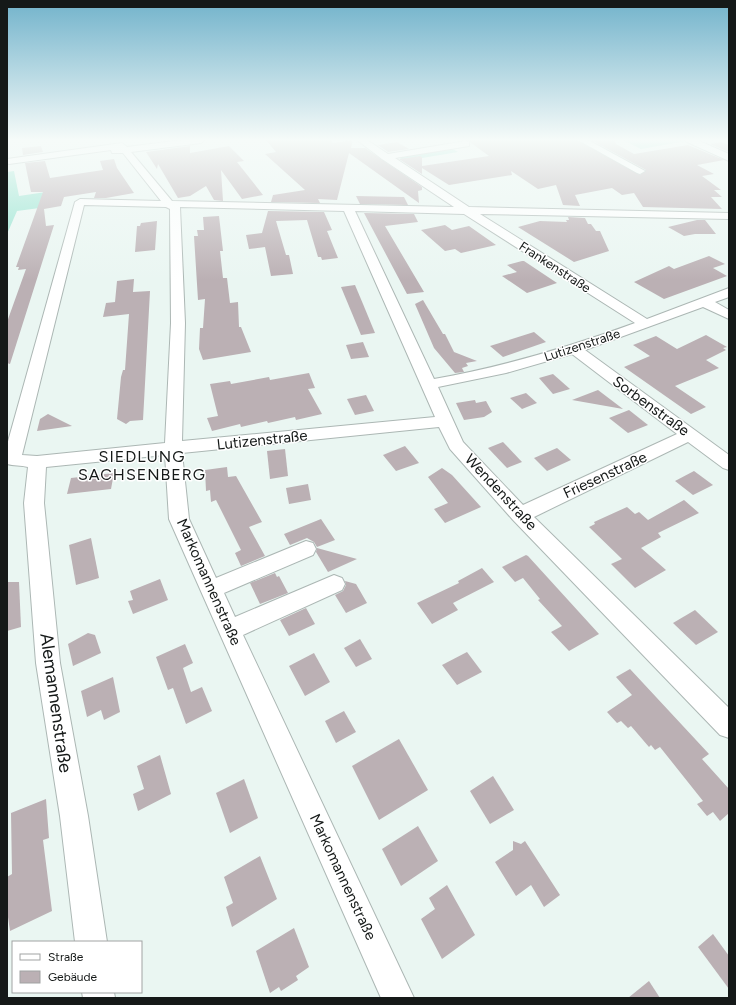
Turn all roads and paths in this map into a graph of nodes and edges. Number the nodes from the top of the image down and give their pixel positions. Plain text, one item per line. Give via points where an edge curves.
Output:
1 (155, 187) edge
2 (431, 187) edge
3 (169, 204) junction
4 (348, 207) junction
5 (466, 210) junction
6 (727, 218) edge
7 (729, 292) edge
8 (704, 302) junction
9 (729, 315) edge
10 (645, 324) junction
11 (573, 348) junction
12 (430, 384) junction
13 (445, 421) junction
14 (689, 435) junction
15 (173, 450) junction
16 (10, 459) edge
17 (37, 462) junction
18 (729, 464) edge
19 (520, 515) junction
20 (306, 549) dead end
21 (334, 584) dead end
22 (212, 589) junction
23 (230, 630) junction
24 (729, 726) edge
25 (91, 941) edge
26 (398, 998) edge

1 - 3 street, Markomannenstraße
2 - 5 street, Frankenstraße
3 - 4 street
3 - 15 street, Markomannenstraße via 175,208 178,323
3 - 16 street via 80,202
4 - 5 street
4 - 12 street, Wendenstraße
5 - 6 street
5 - 10 street, Frankenstraße
7 - 8 street, Lutizenstraße
8 - 9 street
8 - 10 street, Lutizenstraße
10 - 11 street, Lutizenstraße
11 - 12 street, Lutizenstraße via 469,378
11 - 14 street, Sorbenstraße
12 - 13 street, Wendenstraße
13 - 15 street, Lutizenstraße
13 - 19 street, Wendenstraße via 456,445
14 - 18 street, Sorbenstraße
14 - 19 street, Friesenstraße
15 - 17 street, Lutizenstraße
15 - 22 street, Markomannenstraße via 179,519
16 - 17 street, Lutizenstraße
17 - 25 street, Alemannenstraße via 34,503 48,663 74,816
19 - 24 street, Wendenstraße
20 - 22 street
21 - 23 street
22 - 23 street, Markomannenstraße
23 - 26 street, Markomannenstraße

